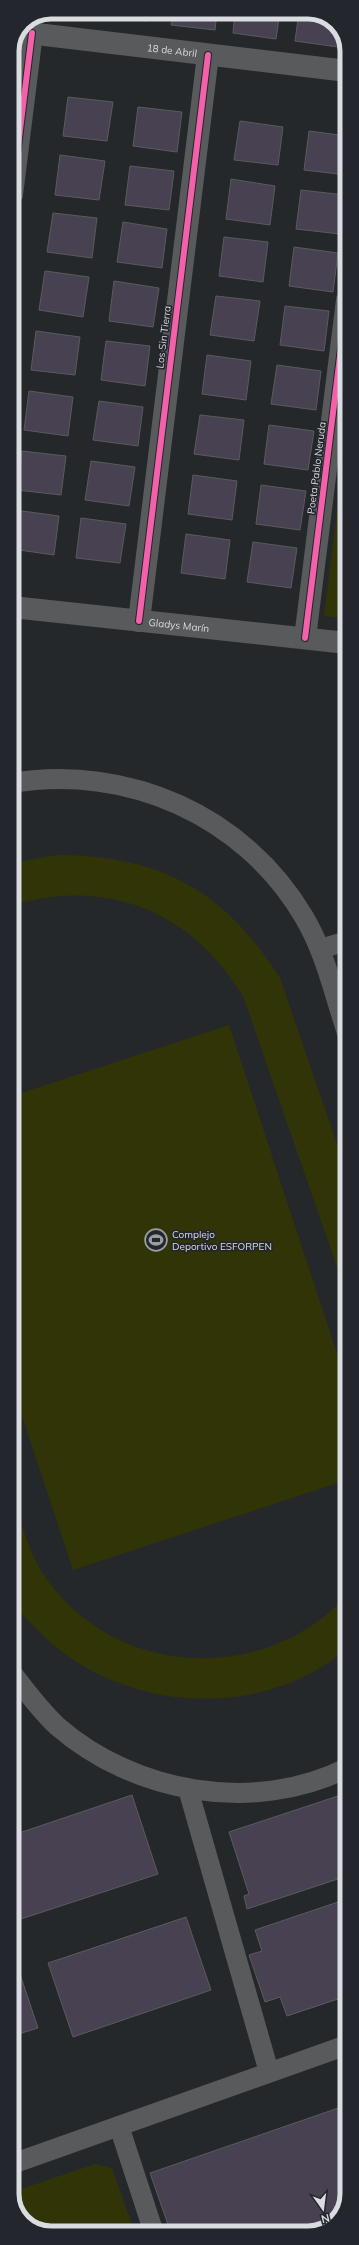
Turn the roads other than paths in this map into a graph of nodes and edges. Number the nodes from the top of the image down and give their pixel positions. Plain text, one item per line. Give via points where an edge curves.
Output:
1 (26, 33) edge
2 (208, 55) junction
3 (340, 70) edge
4 (19, 114) edge
5 (340, 356) edge
6 (19, 608) edge
7 (138, 621) junction
8 (305, 638) junction
9 (340, 643) edge
10 (19, 782) edge
11 (340, 943) edge
12 (320, 949) junction
13 (340, 1011) edge
14 (19, 1682) edge
15 (340, 1771) edge
16 (188, 1789) junction
17 (340, 2047) edge
18 (269, 2072) junction
19 (119, 2126) junction
20 (19, 2162) edge
21 (152, 2226) edge

1 - 2 street, 18 de Abril
1 - 4 street
2 - 3 street, 18 de Abril
2 - 7 street, Los Sin Tierra
5 - 8 street, Poeta Pablo Neruda
6 - 7 street, Gladys Marín
7 - 8 street, Gladys Marín
8 - 9 street, Gladys Marín
10 - 12 lane via 69,778 105,781 140,789 173,801 205,817 261,861 304,917
11 - 12 lane
12 - 13 lane
14 - 16 lane via 57,1726 86,1748 118,1766 152,1780
15 - 16 lane via 303,1784 268,1791 215,1792
16 - 18 lane
17 - 18 lane
18 - 19 lane
19 - 20 lane
19 - 21 lane

